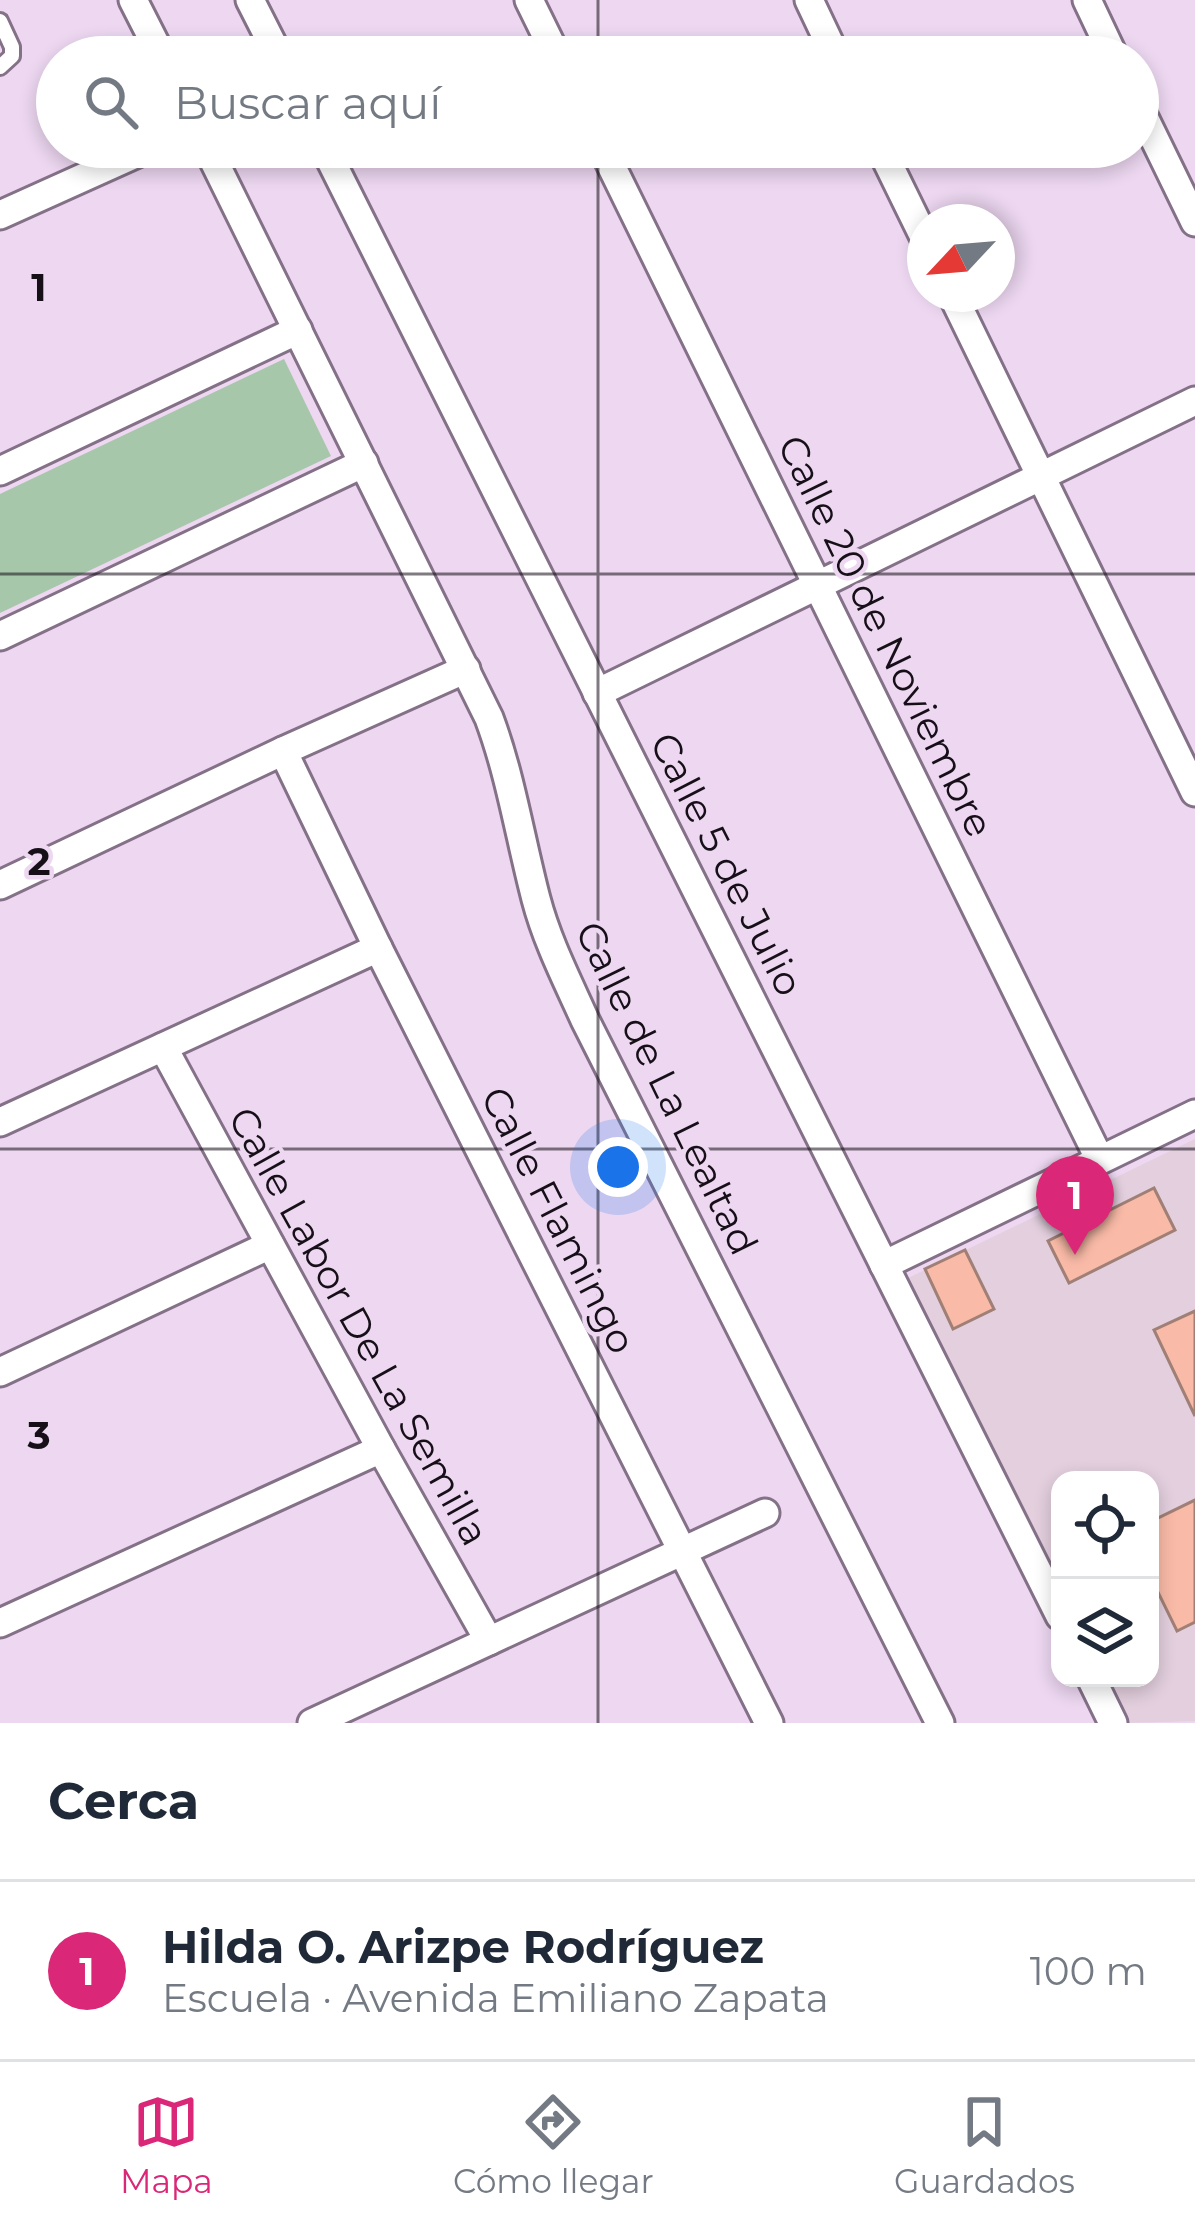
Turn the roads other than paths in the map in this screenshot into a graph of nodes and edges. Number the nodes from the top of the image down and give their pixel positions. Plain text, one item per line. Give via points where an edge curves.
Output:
1 (133, 0) edge
2 (250, 0) edge
3 (529, 0) edge
4 (809, 0) edge
5 (1087, 0) edge
6 (0, 21) edge
7 (151, 36) edge
8 (268, 36) edge
9 (547, 36) edge
10 (826, 36) edge
11 (1104, 36) edge
12 (0, 67) edge
13 (1159, 148) edge
14 (104, 168) edge
15 (217, 168) edge
16 (334, 168) edge
17 (612, 168) edge
18 (890, 168) edge
19 (908, 204) edge
20 (0, 215) edge
21 (1195, 222) edge
22 (961, 312) edge
23 (298, 330) junction
24 (1195, 401) edge
25 (364, 464) junction
26 (0, 471) edge
27 (1041, 476) junction
28 (818, 586) junction
29 (0, 636) edge
30 (466, 669) junction
31 (597, 693) junction
32 (283, 751) junction
33 (1195, 792) edge
34 (0, 885) edge
35 (378, 948) junction
36 (163, 1047) junction
37 (1195, 1114) edge
38 (0, 1122) edge
39 (1100, 1160) junction
40 (270, 1245) junction
41 (884, 1265) junction
42 (0, 1372) edge
43 (381, 1449) junction
44 (765, 1513) dead end
45 (683, 1551) junction
46 (1051, 1598) edge
47 (0, 1623) edge
48 (489, 1641) junction
49 (1096, 1687) edge
50 (312, 1723) edge
51 (769, 1723) edge
52 (940, 1723) edge
53 (1114, 1723) edge

1 - 7 street
2 - 8 street
3 - 9 street
4 - 10 street
5 - 11 street
6 - 12 lane via 12,56
13 - 21 street
14 - 20 street
15 - 23 street, Calle de La Lealtad
16 - 31 street, Calle 5 de Julio
17 - 28 street, Calle 20 de Noviembre
18 - 19 street
22 - 27 street
23 - 25 street, Calle de La Lealtad
23 - 26 street
24 - 27 street
25 - 29 street
25 - 30 street, Calle de La Lealtad
27 - 28 street
27 - 33 street
28 - 31 street
28 - 39 street, Calle 20 de Noviembre
30 - 32 street
30 - 52 street, Calle de La Lealtad via 505,759 552,948
31 - 41 street, Calle 5 de Julio
32 - 34 street
32 - 35 street, Calle Flamingo
35 - 36 street
35 - 45 street, Calle Flamingo
36 - 38 street
36 - 40 street, Calle Labor De La Semilla
37 - 39 street
39 - 41 street
40 - 42 street
40 - 43 street, Calle Labor De La Semilla
41 - 46 street, Calle 5 de Julio
43 - 47 street
43 - 48 street, Calle Labor De La Semilla
44 - 45 street
45 - 48 street
45 - 51 street, Calle Flamingo
48 - 50 street
49 - 53 street

